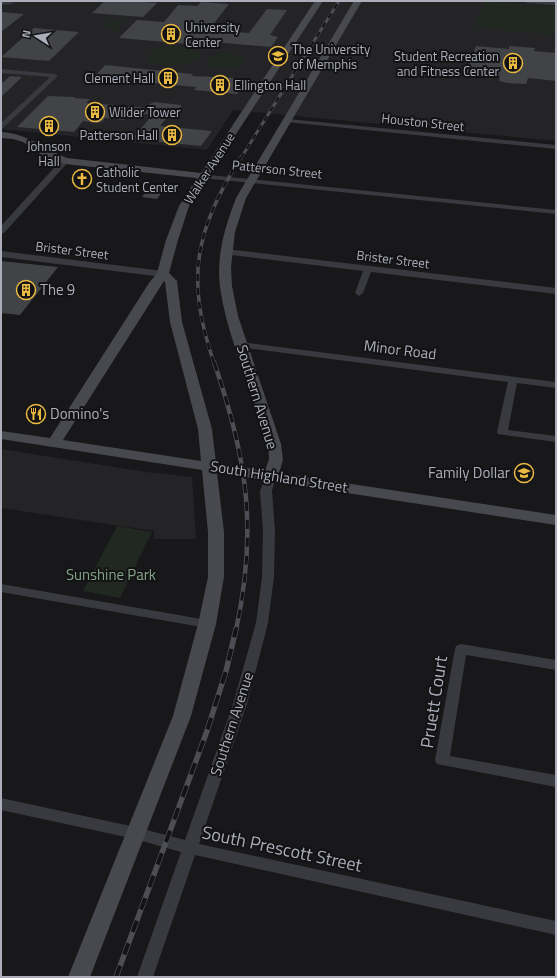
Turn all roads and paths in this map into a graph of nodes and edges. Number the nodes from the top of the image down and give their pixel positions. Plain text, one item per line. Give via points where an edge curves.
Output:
1 (13, 1) edge
2 (319, 1) edge
3 (358, 1) edge
4 (527, 1) edge
5 (1, 3) edge
6 (556, 3) edge
7 (1, 71) edge
8 (288, 121) junction
9 (1, 127) edge
10 (1, 135) edge
11 (556, 147) edge
12 (65, 160) junction
13 (203, 176) junction
14 (251, 181) junction
15 (556, 212) edge
16 (1, 231) edge
17 (226, 252) junction
18 (1, 254) edge
19 (368, 269) junction
20 (163, 274) junction
21 (556, 291) edge
22 (359, 293) dead end
23 (241, 345) junction
24 (513, 380) junction
25 (556, 385) edge
26 (1, 435) edge
27 (556, 439) edge
28 (53, 444) junction
29 (210, 466) junction
30 (271, 476) junction
31 (556, 520) edge
32 (1, 588) edge
33 (207, 624) junction
34 (556, 665) edge
35 (556, 781) edge
36 (1, 804) edge
37 (135, 832) junction
38 (190, 848) junction
39 (556, 928) edge
40 (79, 977) edge
41 (145, 977) edge

1 - 5 street
2 - 13 street, Walker Avenue
3 - 8 street, Southern Avenue
4 - 6 street
7 - 9 street via 55,76
8 - 11 street, Houston Street
8 - 14 street, Southern Avenue
10 - 12 street, Patterson Street via 26,140 44,152
12 - 13 street, Patterson Street
12 - 16 street
13 - 14 street, Patterson Street
13 - 20 street, Walker Avenue via 178,220
14 - 15 street, Patterson Street
14 - 17 street, Southern Avenue via 234,215
17 - 19 street, Brister Street
17 - 23 street, Southern Avenue via 228,300
18 - 20 street, Brister Street
19 - 21 street, Brister Street
19 - 22 street
20 - 28 street, Walker Avenue
20 - 29 street via 171,281 176,322 205,429
23 - 24 street, Minor Road
23 - 30 street, Southern Avenue via 274,444 276,460
24 - 25 street, Minor Road
24 - 27 street via 502,432
26 - 28 street, South Highland Street
28 - 29 street, South Highland Street
29 - 30 street, South Highland Street
29 - 33 street via 216,532 216,577
30 - 31 street, South Highland Street
30 - 38 street, Southern Avenue via 266,491 269,531 268,577 262,623 240,704
32 - 33 street
33 - 37 street via 182,716
34 - 35 street, Pruett Court via 461,649 442,760
36 - 37 street, South Prescott Street
37 - 38 street, South Prescott Street
37 - 40 street
38 - 39 street, South Prescott Street
38 - 41 street, Southern Avenue

